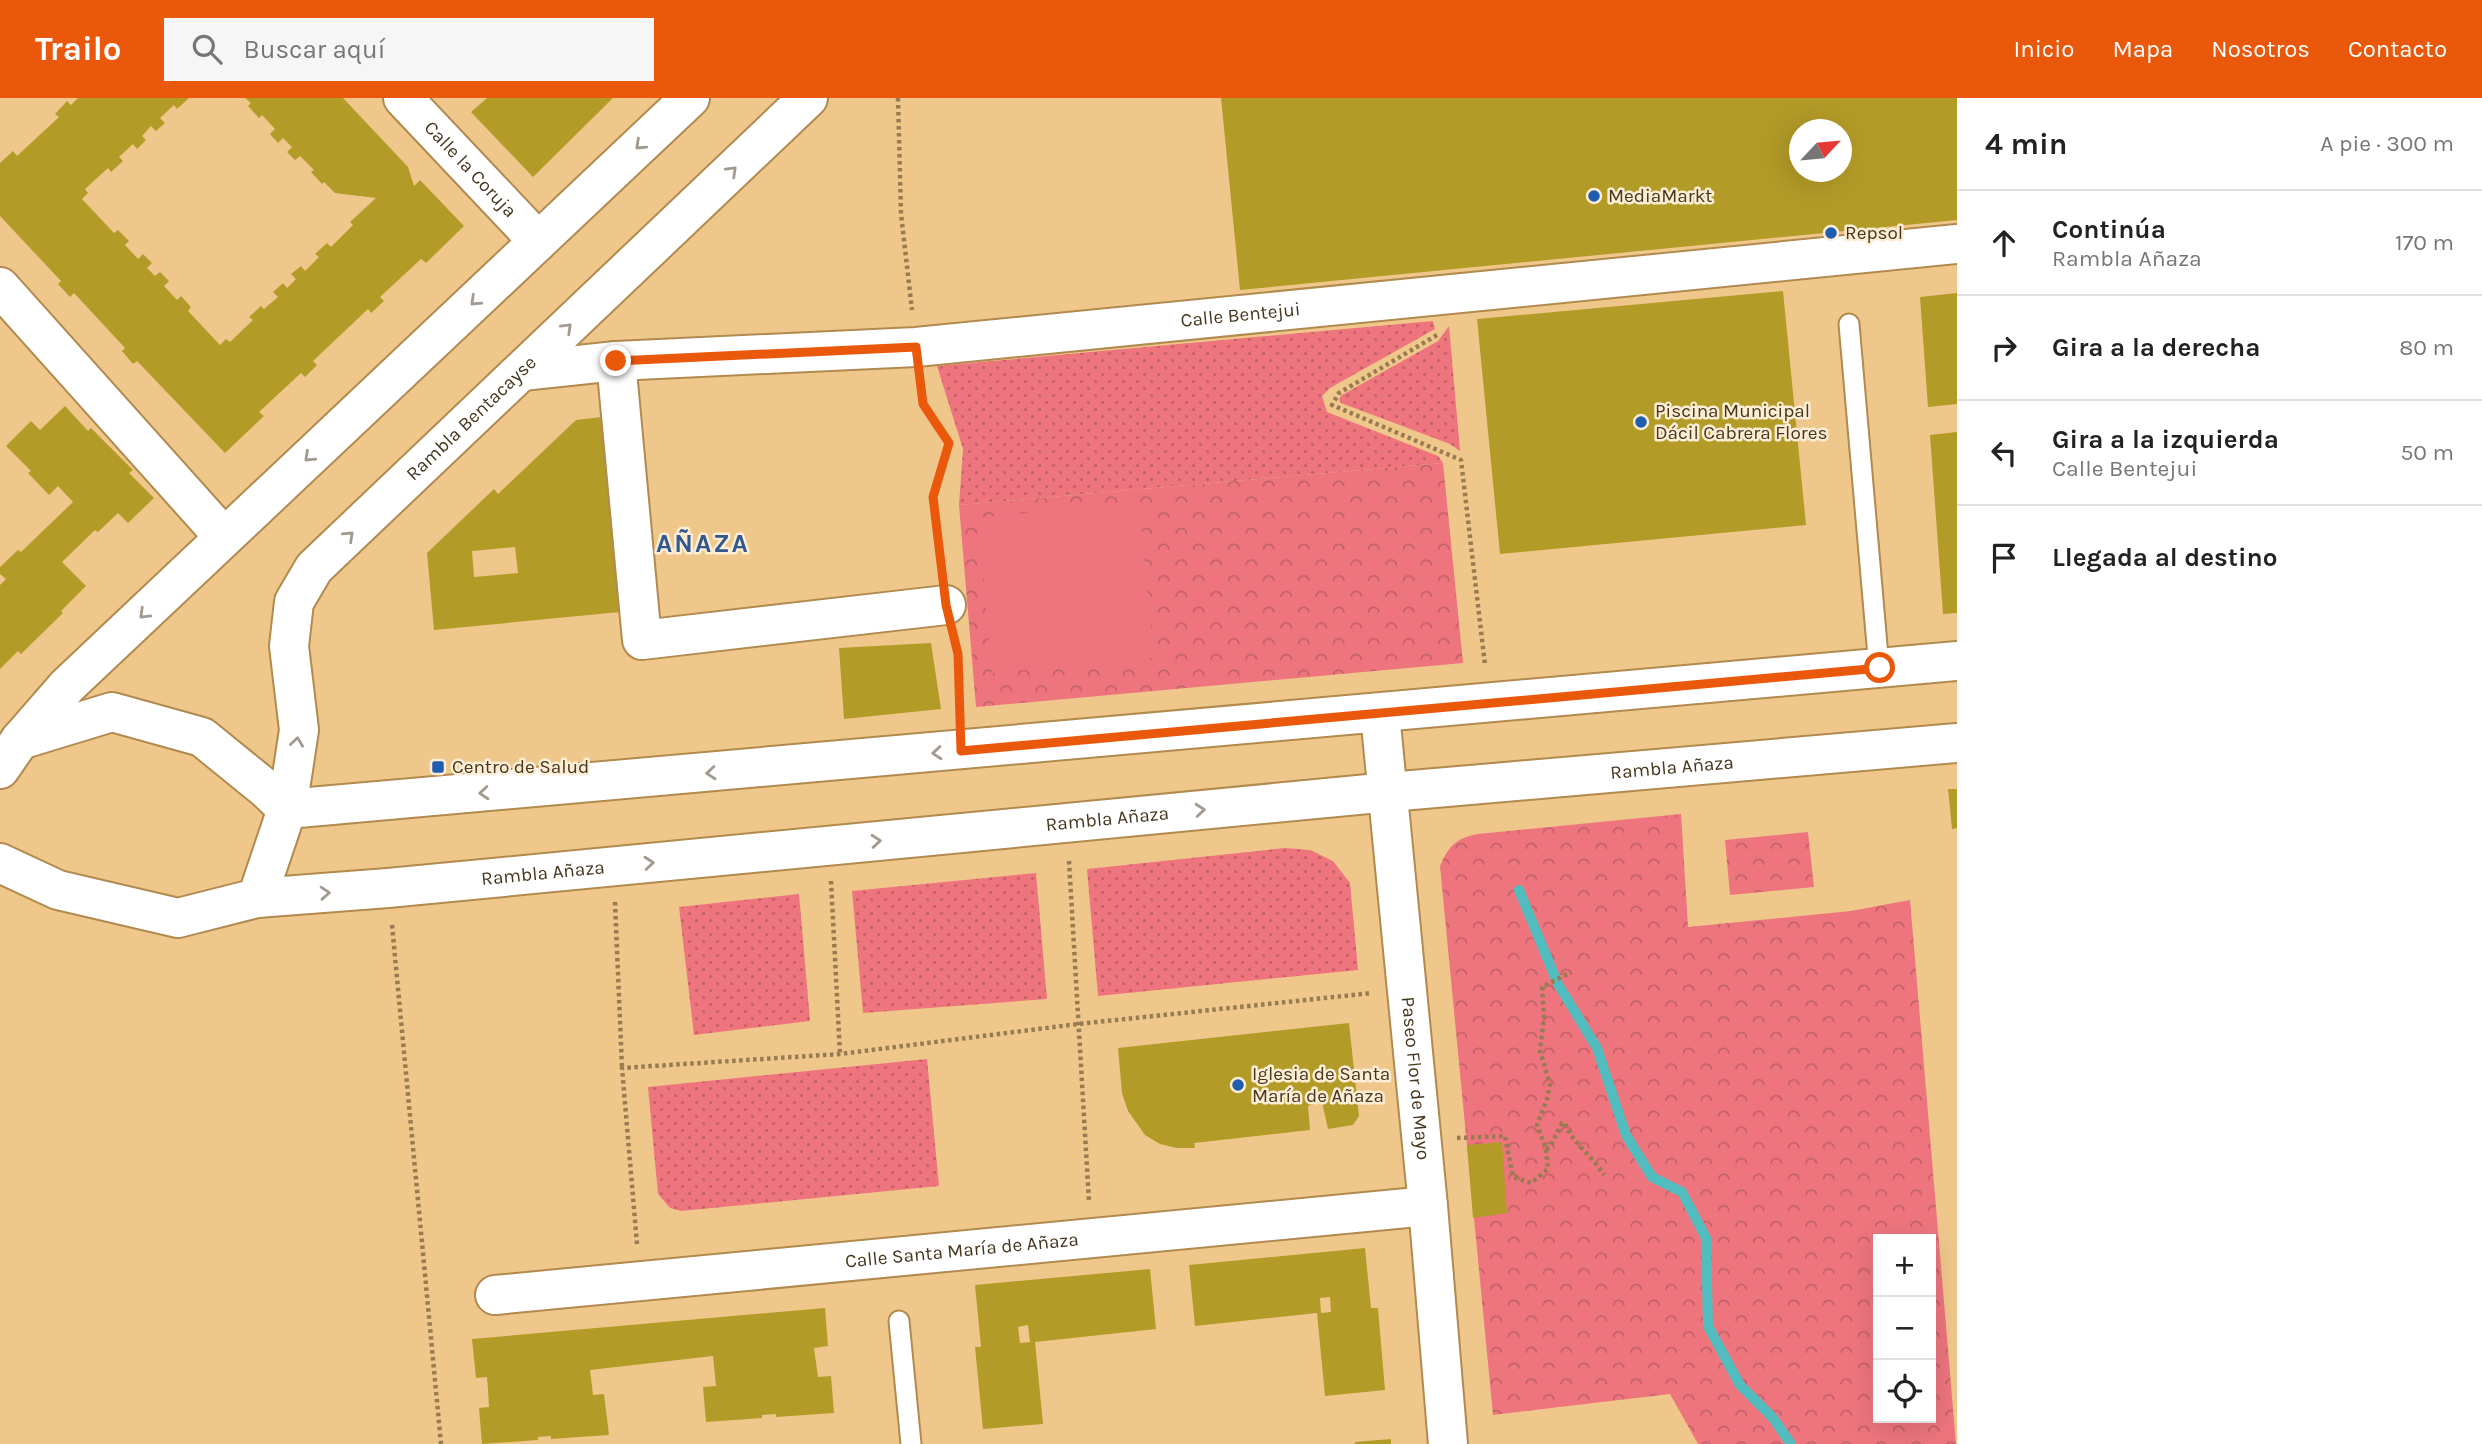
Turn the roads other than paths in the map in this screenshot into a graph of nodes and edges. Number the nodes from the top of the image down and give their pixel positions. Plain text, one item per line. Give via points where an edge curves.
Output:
1 (403, 98) edge
2 (690, 98) edge
3 (808, 98) edge
4 (538, 241) junction
5 (1957, 244) edge
6 (0, 287) edge
7 (1849, 324) dead end
8 (616, 361) junction
9 (522, 371) junction
10 (224, 537) junction
11 (946, 605) road end
12 (1957, 661) edge
13 (1880, 668) junction
14 (1380, 714) junction
15 (1957, 743) edge
16 (7, 749) edge
17 (1389, 792) junction
18 (287, 809) junction
19 (0, 863) edge
20 (257, 898) junction
21 (1428, 1206) junction
22 (495, 1295) dead end
23 (899, 1321) dead end
24 (911, 1444) edge
25 (1448, 1444) edge

1 - 4 street, Calle la Coruja
2 -> 4 street
9 -> 3 street, Rambla Bentacayse
4 -> 10 street
5 - 8 street, Calle Bentejui via 916,347
6 - 10 street
7 - 13 lane
8 - 9 street, Calle Bentejui
8 - 11 street via 642,640
18 -> 9 street, Rambla Bentacayse via 299,730 289,646 294,601 314,568
10 -> 16 street
12 - 13 street
13 - 14 street
14 - 17 street, Paseo Flor de Mayo
14 -> 18 street
15 - 17 street, Rambla Añaza
16 - 18 street via 112,712 202,737
20 -> 17 street, Rambla Añaza
17 - 21 street, Paseo Flor de Mayo
18 - 20 street, Rambla Bentacayse
19 - 20 street, Rambla Añaza via 58,890 178,918
21 - 22 street, Calle Santa María de Añaza
21 - 25 street, Paseo Flor de Mayo
23 - 24 lane

